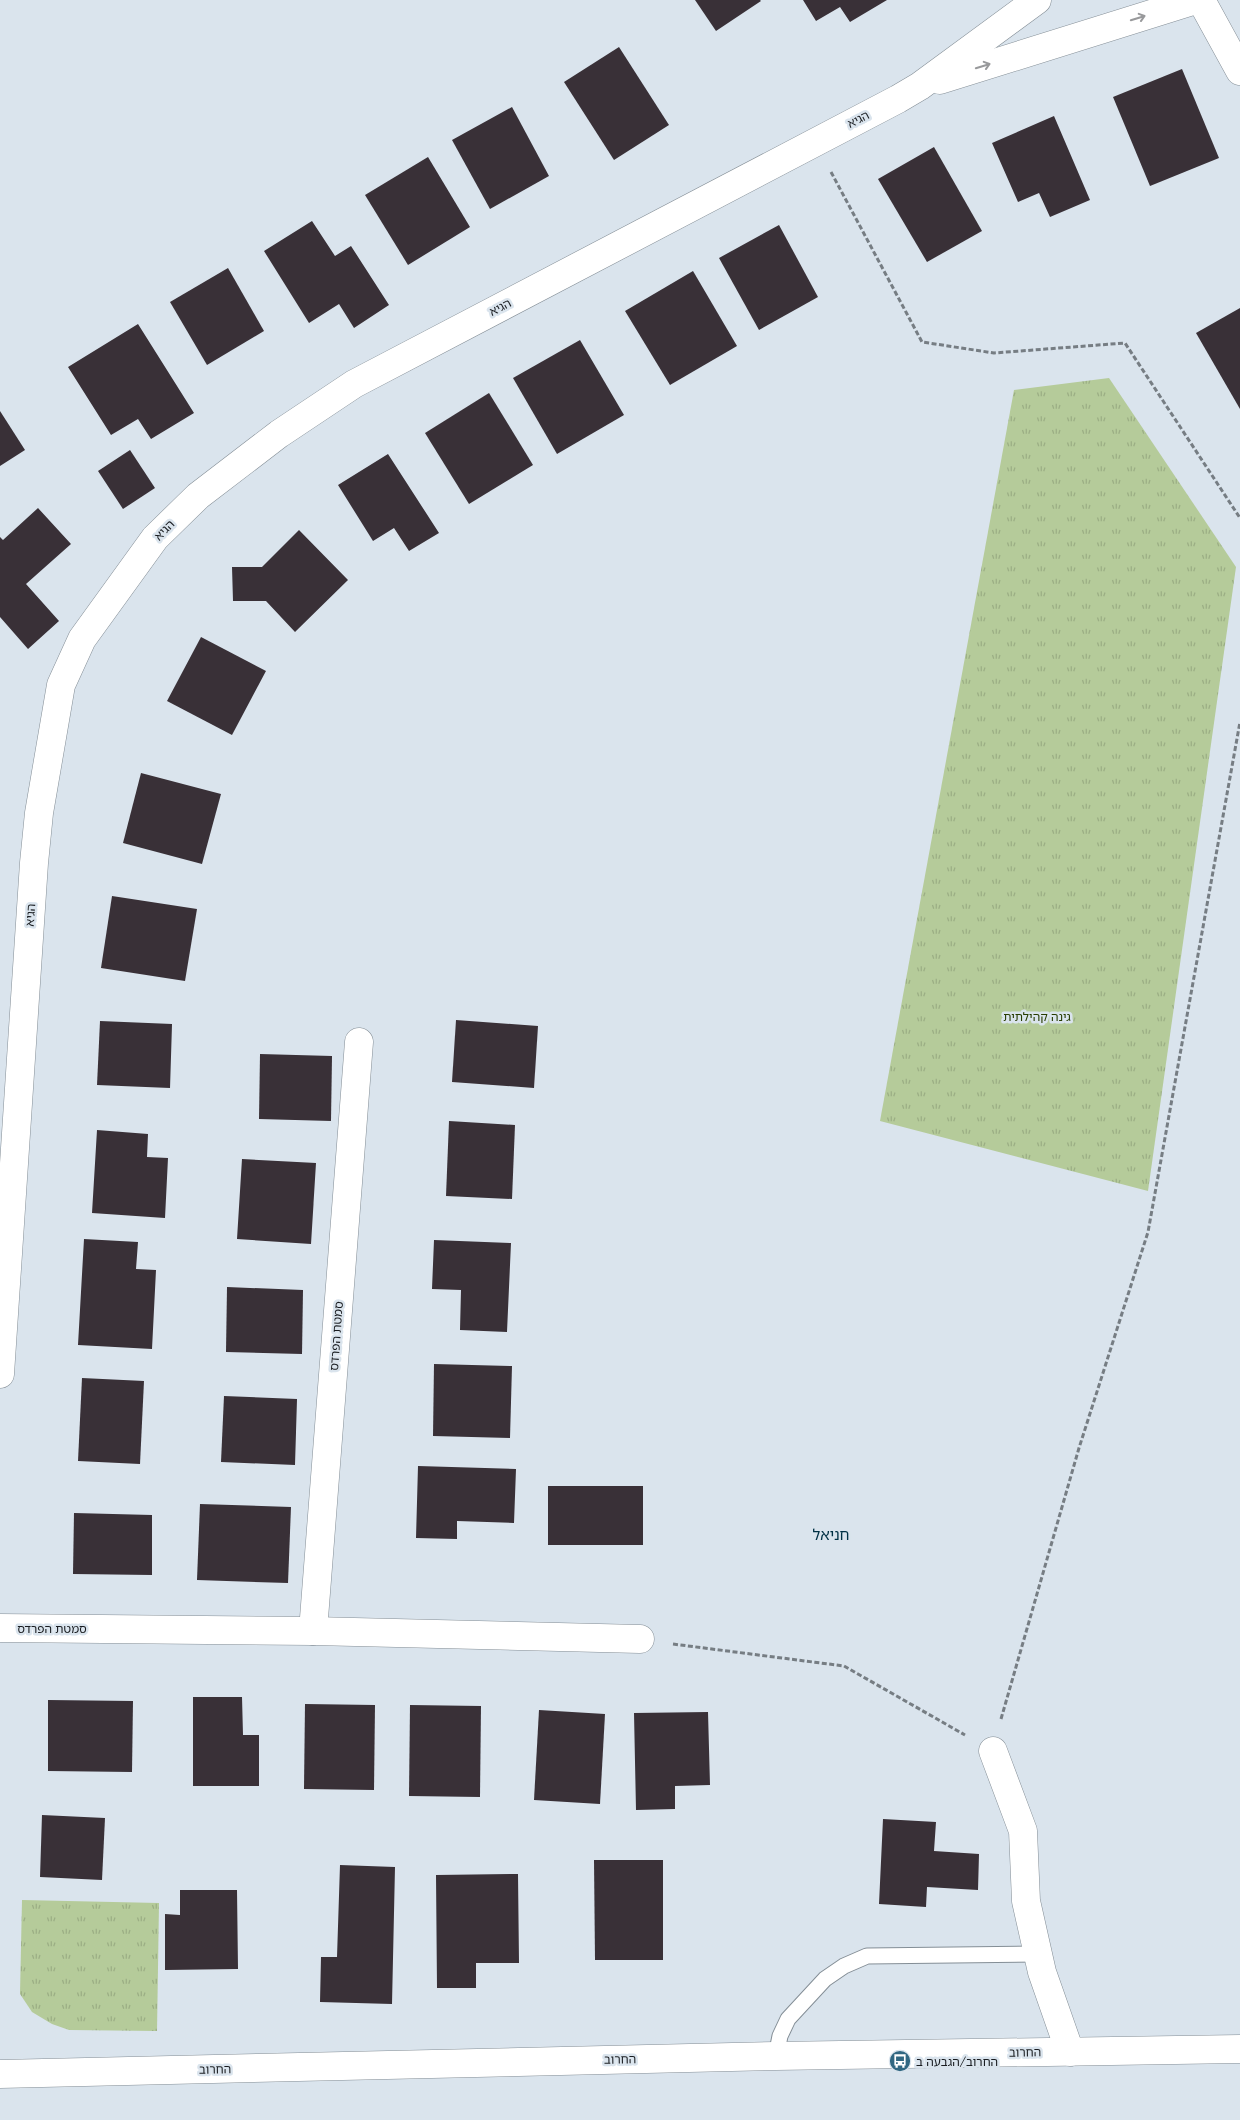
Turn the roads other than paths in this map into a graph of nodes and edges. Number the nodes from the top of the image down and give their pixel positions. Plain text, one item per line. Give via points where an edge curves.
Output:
1 (1037, 0) edge
2 (1196, 0) edge
3 (1201, 0) edge
4 (1240, 72) edge
5 (920, 86) junction
6 (359, 1042) dead end
7 (0, 1374) edge
8 (0, 1628) edge
9 (313, 1631) junction
10 (640, 1639) road end
11 (993, 1751) road end
12 (1037, 1954) junction
13 (1240, 2049) edge
14 (1070, 2052) junction
15 (776, 2056) junction
16 (0, 2074) edge

1 - 5 street, הגיא
5 -> 2 street, הגיא
3 - 4 street
5 - 7 street, הגיא via 354,384 279,434 198,496 155,538 82,639 61,685 39,813
6 - 9 street, סמטת הפרדס
8 - 9 street, סמטת הפרדס
9 - 10 street, סמטת הפרדס
11 - 12 street via 1024,1831 1026,1901
12 - 14 street
12 - 15 lane via 867,1956 825,1979 788,2019
13 - 14 street, החרוב
14 - 15 street, החרוב
15 - 16 street, החרוב

